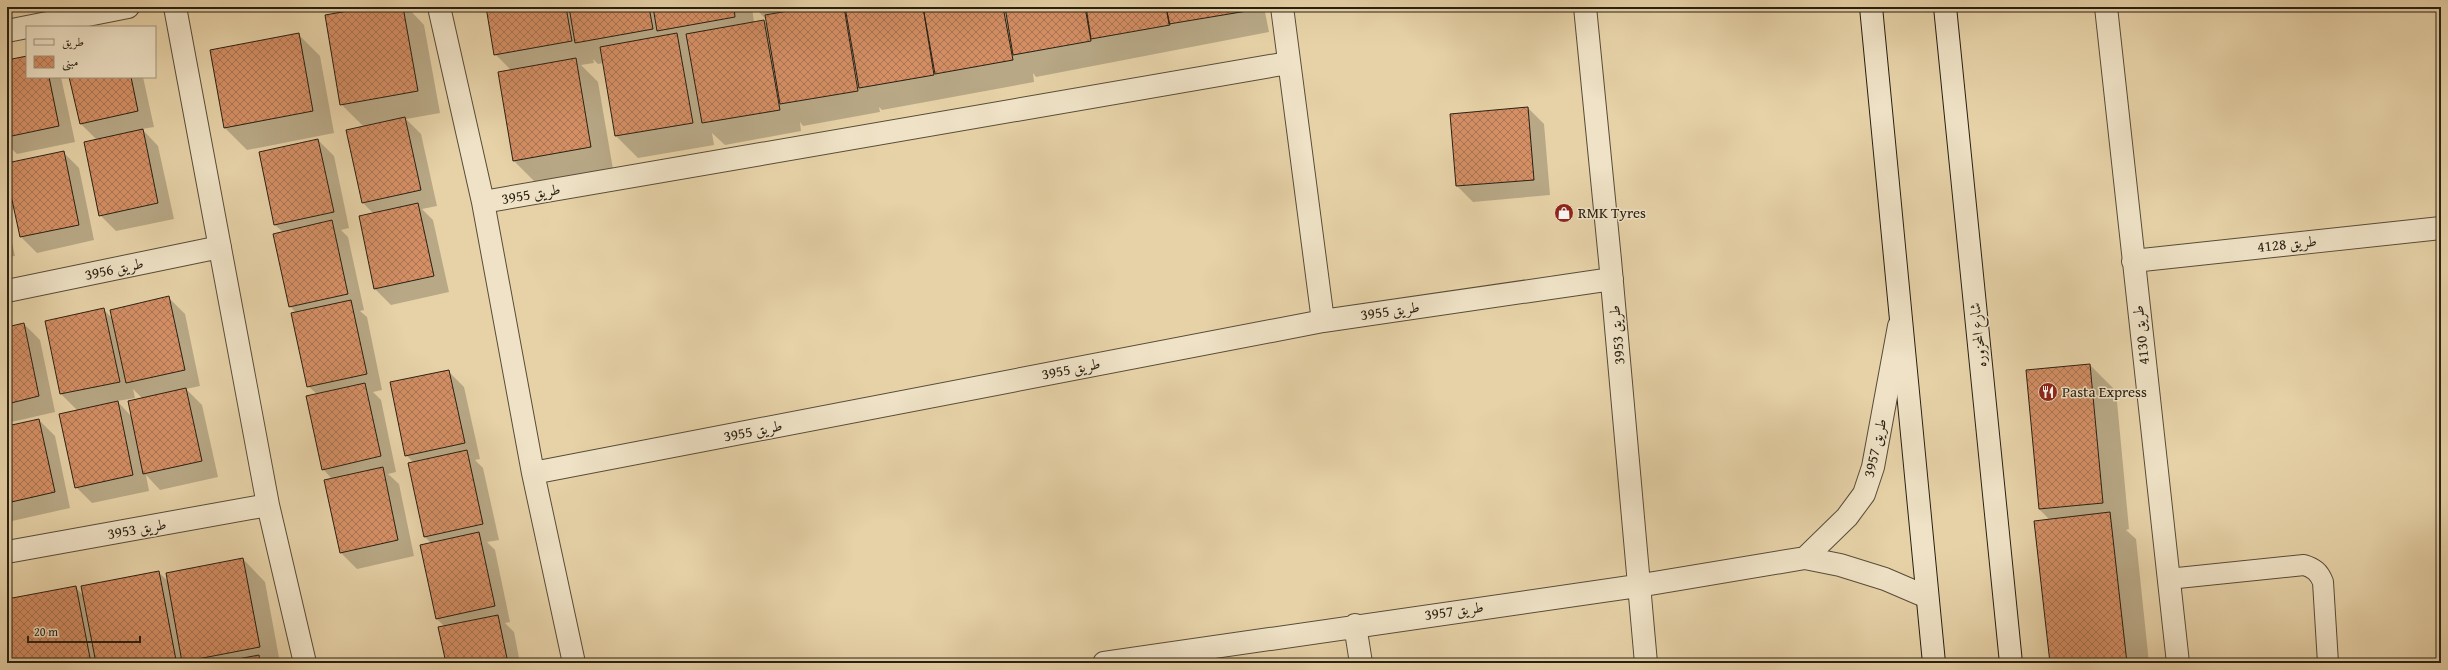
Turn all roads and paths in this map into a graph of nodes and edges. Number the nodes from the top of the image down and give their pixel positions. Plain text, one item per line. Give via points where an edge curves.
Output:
1 (128, 7) edge
2 (175, 7) edge
3 (439, 7) edge
4 (1282, 7) edge
5 (1585, 7) edge
6 (1871, 7) edge
7 (1945, 7) edge
8 (2106, 7) edge
9 (32, 26) edge
10 (26, 27) edge
11 (7, 31) edge
12 (1288, 63) junction
13 (483, 202) junction
14 (2441, 228) edge
15 (220, 247) junction
16 (2133, 261) junction
17 (1612, 278) junction
18 (7, 291) edge
19 (1901, 316) junction
20 (1323, 321) junction
21 (533, 473) junction
22 (268, 505) junction
23 (7, 552) edge
24 (1804, 558) junction
25 (2168, 579) junction
26 (1637, 586) junction
27 (1927, 597) junction
28 (1355, 625) junction
29 (305, 663) edge
30 (574, 663) edge
31 (1104, 663) edge
32 (1361, 663) edge
33 (1646, 663) edge
34 (1934, 663) edge
35 (2011, 663) edge
36 (2178, 663) edge
37 (2328, 663) edge

1 - 9 street
2 - 15 street
3 - 13 street
4 - 12 street
5 - 17 street, طريق 3953
6 - 19 street
7 - 35 street, شارع المحزوره
8 - 16 street, طريق 4130
10 - 11 street
12 - 13 street, طريق 3955
12 - 20 street
13 - 21 street
14 - 16 street, طريق 4128
15 - 18 street, طريق 3956
15 - 22 street
16 - 25 street, طريق 4130
17 - 20 street, طريق 3955
17 - 26 street, طريق 3953
19 - 24 street, طريق 3957 via 1873,467 1864,494 1847,517
19 - 27 street
20 - 21 street, طريق 3955
21 - 30 street
22 - 23 street, طريق 3953
22 - 29 street
24 - 26 street, طريق 3957
24 - 27 street, طريق 3957 via 1840,565
25 - 36 street, طريق 4130
25 - 37 lane via 2304,565 2312,568 2320,574 2323,582
26 - 28 street, طريق 3957
26 - 33 street, طريق 3953
27 - 34 street
28 - 31 street, طريق 3957
28 - 32 street

